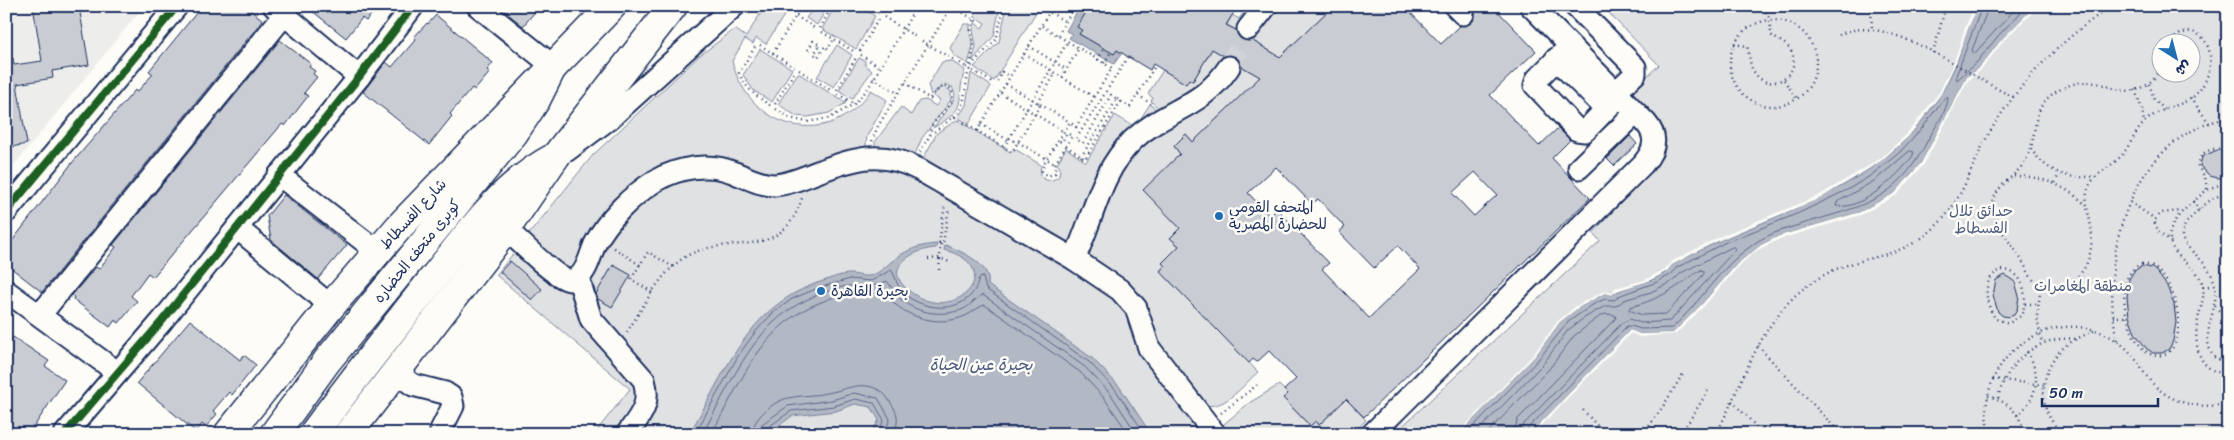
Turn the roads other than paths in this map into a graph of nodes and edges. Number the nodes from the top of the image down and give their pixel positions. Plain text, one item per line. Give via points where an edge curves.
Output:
1 (177, 6) edge
2 (413, 6) edge
3 (478, 6) edge
4 (612, 6) edge
5 (673, 6) edge
6 (716, 6) edge
7 (734, 6) edge
8 (1266, 6) edge
9 (1531, 6) edge
10 (1576, 6) edge
11 (279, 11) edge
12 (1248, 29) tunnel mouth
13 (1563, 53) junction
14 (553, 66) junction
15 (1229, 67) tunnel mouth
16 (359, 77) junction
17 (1614, 99) junction
18 (1636, 113) junction
19 (555, 157) junction
20 (1579, 168) dead end
21 (280, 175) junction
22 (6, 212) edge
23 (237, 228) junction
24 (506, 229) junction
25 (378, 252) junction
26 (1074, 259) junction
27 (578, 277) junction
28 (6, 291) edge
29 (331, 306) junction
30 (40, 315) junction
31 (394, 371) junction
32 (117, 372) junction
33 (1211, 428) edge
34 (441, 430) dead end
35 (65, 434) edge
36 (228, 434) edge
37 (274, 434) edge
38 (313, 434) edge
39 (348, 434) edge
40 (627, 434) edge
41 (1372, 434) edge

1 - 22 street
2 - 16 street
3 - 14 street
4 - 14 main road, شارع الفسطاط
5 - 19 main road
6 - 19 street
7 - 19 street via 610,118
8 - 12 street
9 - 13 street
10 - 17 street via 1635,67 1635,74
11 - 16 street
11 - 30 street
13 - 17 street
13 - 17 street via 1537,79 1536,87 1577,130 1585,131
14 - 25 main road, شارع الفسطاط
14 - 37 main road, كوبرى متحف الحضاره via 514,133 327,362
15 - 26 street via 1203,97 1154,123 1122,152 1102,185
16 - 21 street
17 - 18 street
18 - 20 street
18 - 41 street via 1654,138 1649,156
19 - 24 main road
19 - 38 main road, كوبرى متحف الحضاره via 522,178 478,222
21 - 23 street
21 - 25 street
23 - 29 street
23 - 32 street
24 - 27 street via 559,276 570,280
24 - 31 main road
25 - 29 main road, شارع الفسطاط
26 - 27 street via 913,167 890,158 870,157 787,183 770,185 713,167 680,171 656,181 634,197 598,238 585,269
26 - 33 street via 1131,301 1140,316 1149,348
27 - 40 street via 591,319 644,380 646,403
28 - 30 street
29 - 36 main road, شارع الفسطاط
30 - 32 street
31 - 34 street via 416,387 445,393 451,398 453,406
31 - 39 main road
32 - 35 street

